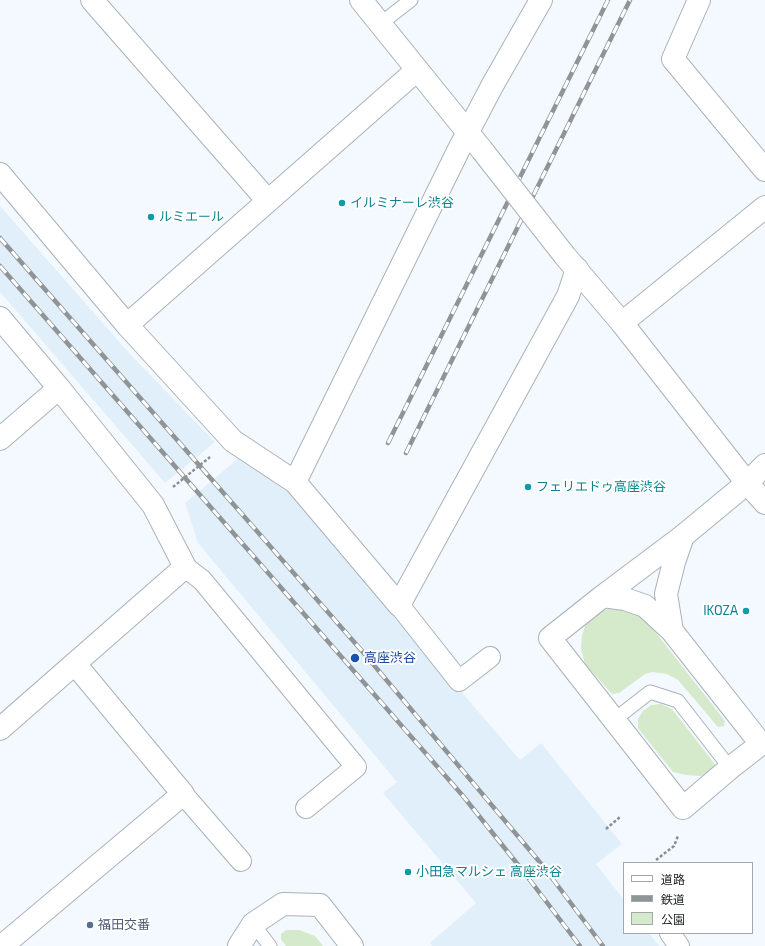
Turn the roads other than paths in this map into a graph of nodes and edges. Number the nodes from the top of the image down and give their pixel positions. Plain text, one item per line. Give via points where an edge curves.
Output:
1 (92, 0) edge
2 (361, 0) edge
3 (411, 0) edge
4 (541, 0) edge
5 (699, 0) edge
6 (380, 24) junction
7 (417, 70) junction
8 (475, 142) junction
9 (765, 170) edge
10 (0, 174) edge
11 (268, 201) junction
12 (765, 207) edge
13 (571, 262) junction
14 (0, 318) edge
15 (622, 323) junction
16 (127, 325) junction
17 (59, 388) junction
18 (0, 440) edge
19 (765, 465) edge
20 (295, 482) junction
21 (747, 483) junction
22 (765, 503) edge
23 (683, 536) junction
24 (185, 567) junction
25 (603, 596) junction
26 (399, 605) junction
27 (672, 630) junction
28 (490, 657) dead end
29 (75, 664) junction
30 (614, 720) junction
31 (0, 729) edge
32 (730, 768) junction
33 (183, 794) junction
34 (306, 808) dead end
35 (241, 861) dead end
36 (253, 924) junction
37 (671, 934) edge
38 (2, 946) edge
39 (239, 946) edge
40 (270, 946) edge
41 (352, 946) edge
42 (679, 946) edge

1 - 11 street
2 - 6 street
3 - 6 lane
4 - 8 street via 492,86
5 - 9 street via 673,59
6 - 7 street
7 - 8 street
7 - 11 street
8 - 13 street, bridge
8 - 20 street via 459,149
10 - 16 street
11 - 16 street
12 - 15 street
13 - 15 street
13 - 26 street via 568,296
14 - 17 street
15 - 21 street
16 - 20 street via 232,439
17 - 18 street
17 - 24 street via 153,505
19 - 21 street
20 - 26 street
21 - 22 street
21 - 23 street
23 - 25 street
23 - 27 street via 666,594
24 - 29 street
24 - 34 street via 202,580 356,767
25 - 27 street via 625,599 646,606
25 - 30 street via 550,638
26 - 28 street via 459,681
27 - 32 street via 761,744
29 - 31 street
29 - 33 street
30 - 32 lane via 650,692 678,701
30 - 32 street via 683,808
33 - 35 street
33 - 38 street
36 - 39 street
36 - 40 lane
36 - 41 street via 283,904 320,905
37 - 42 street

